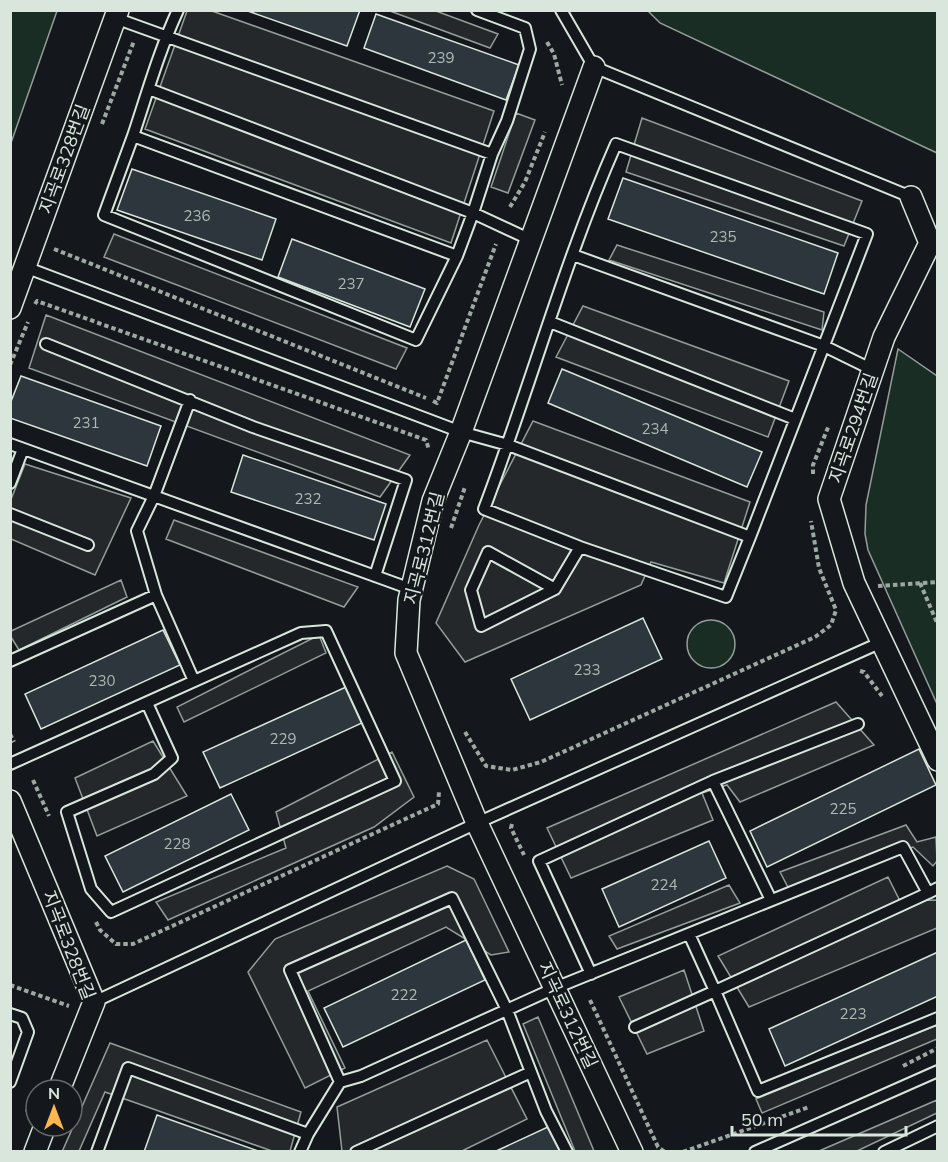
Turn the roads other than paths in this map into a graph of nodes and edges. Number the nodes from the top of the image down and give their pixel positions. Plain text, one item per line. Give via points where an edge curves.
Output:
1 (178, 10) edge
2 (477, 10) edge
3 (561, 10) edge
4 (116, 14) edge
5 (166, 36) junction
6 (594, 67) junction
7 (149, 89) junction
8 (133, 136) junction
9 (492, 154) junction
10 (911, 196) joint
11 (473, 213) junction
12 (531, 240) junction
13 (573, 255) junction
14 (457, 256) junction
15 (25, 267) junction
16 (10, 308) edge
17 (550, 322) junction
18 (46, 344) dead end
19 (824, 346) junction
20 (873, 370) junction
21 (190, 400) junction
22 (795, 419) junction
23 (461, 432) junction
24 (10, 444) edge
25 (508, 446) junction
26 (23, 448) junction
27 (10, 483) edge
28 (154, 496) junction
29 (10, 514) edge
30 (750, 537) junction
31 (88, 545) dead end
32 (580, 547) junction
33 (375, 576) junction
34 (411, 589) junction
35 (555, 589) junction
36 (156, 595) junction
37 (884, 641) junction
38 (10, 662) edge
39 (194, 681) junction
40 (147, 703) junction
41 (858, 724) dead end
42 (938, 760) edge
43 (10, 764) edge
44 (713, 781) junction
45 (10, 801) edge
46 (477, 823) junction
47 (933, 891) edge
48 (771, 900) junction
49 (689, 934) junction
50 (591, 974) junction
51 (555, 988) junction
52 (716, 991) junction
53 (94, 1002) junction
54 (507, 1010) junction
55 (10, 1014) edge
56 (938, 1018) edge
57 (635, 1027) dead end
58 (938, 1071) edge
59 (531, 1072) junction
60 (65, 1078) edge
61 (10, 1082) edge
62 (340, 1082) junction
63 (938, 1126) edge
64 (308, 1134) junction
65 (97, 1152) edge
66 (300, 1152) edge
67 (357, 1152) edge
68 (567, 1152) edge
69 (632, 1152) edge
70 (755, 1152) edge
71 (884, 1152) edge

1 - 5 lane
2 - 9 lane via 525,28 531,49
3 - 6 lane
4 - 5 lane
4 - 15 street, 지곡로328번길
5 - 7 lane
5 - 9 lane
6 - 10 lane
6 - 12 street, 지곡로312번길
7 - 8 lane
7 - 11 lane
8 - 14 lane
8 - 14 lane via 104,215 416,340
9 - 11 lane
10 - 20 street, 지곡로294번길 via 930,243 884,337
11 - 12 lane
11 - 14 lane
12 - 23 street, 지곡로312번길
13 - 17 lane
13 - 19 lane
13 - 19 lane via 616,144 867,234
15 - 16 street, 지곡로328번길
15 - 23 lane
17 - 22 lane
17 - 25 lane
18 - 21 lane
19 - 20 lane
19 - 22 lane
20 - 37 street, 지곡로294번길 via 830,499 857,589
21 - 28 lane
21 - 33 lane via 253,427 406,480
22 - 30 lane
23 - 25 lane
23 - 34 street, 지곡로312번길 via 433,501
24 - 26 lane
25 - 30 lane
25 - 32 lane via 484,508
26 - 27 lane
26 - 28 lane
28 - 33 lane
28 - 36 lane via 137,531
29 - 31 lane
30 - 32 lane via 726,597
32 - 35 lane
33 - 34 lane
34 - 46 street, 지곡로312번길 via 406,653
35 - 35 lane via 481,626 471,590 488,552
36 - 38 lane
36 - 39 lane
37 - 42 street, 지곡로294번길
37 - 46 lane
39 - 40 lane
39 - 40 lane via 301,633 326,631 395,781 111,912 91,889 67,812 154,774 172,758
40 - 43 lane
41 - 44 lane
44 - 48 lane
44 - 50 lane via 539,861
45 - 53 street, 지곡로328번길
46 - 51 street, 지곡로312번길
46 - 53 lane
47 - 48 lane via 903,847
47 - 52 lane
48 - 49 lane
49 - 50 lane
49 - 52 lane
50 - 51 lane
51 - 54 lane
51 - 69 street, 지곡로312번길
52 - 56 lane via 758,1091
52 - 57 lane
53 - 60 street, 지곡로328번길
54 - 59 lane
54 - 62 lane via 362,1076
54 - 62 lane via 452,898 290,970
55 - 61 lane via 22,1018 28,1032
58 - 70 lane
59 - 67 lane
59 - 68 lane
62 - 64 lane
63 - 71 lane
64 - 65 lane via 128,1068
64 - 66 lane

